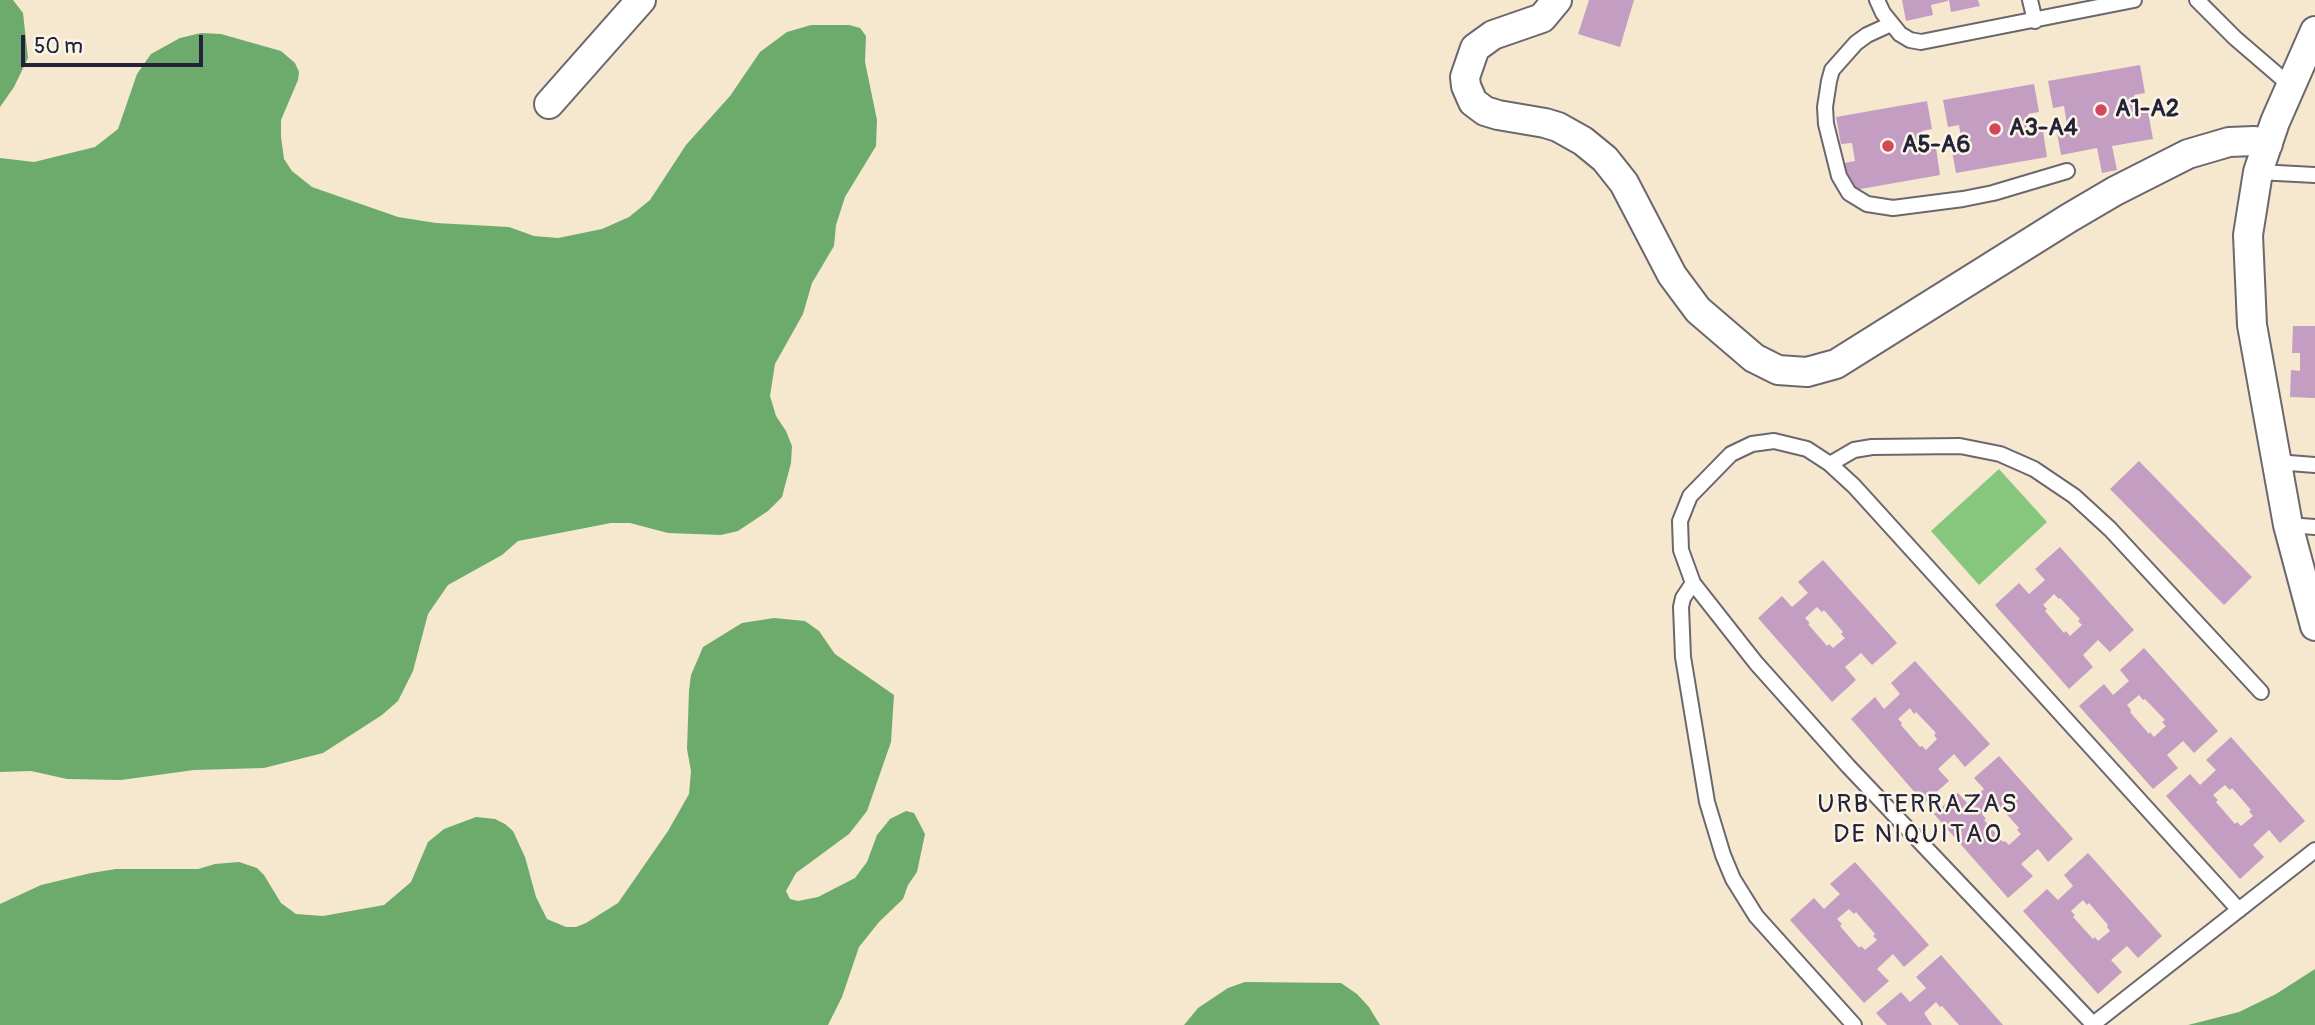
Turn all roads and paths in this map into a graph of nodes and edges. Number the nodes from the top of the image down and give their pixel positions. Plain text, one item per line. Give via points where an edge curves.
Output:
1 (641, 0) edge
2 (1877, 0) edge
3 (2030, 0) edge
4 (2134, 0) edge
5 (2197, 0) edge
6 (1552, 1) edge
7 (2035, 21) junction
8 (1891, 24) junction
9 (2313, 39) edge
10 (2292, 87) junction
11 (549, 104) dead end
12 (2268, 144) junction
13 (2067, 171) dead end
14 (2258, 172) junction
15 (2309, 175) edge
16 (2315, 184) edge
17 (2276, 462) junction
18 (1830, 464) junction
19 (2315, 465) edge
20 (2301, 526) edge
21 (1693, 583) junction
22 (2315, 626) edge
23 (2261, 692) dead end
24 (2315, 850) edge
25 (2239, 910) junction
26 (1854, 1025) edge
27 (2092, 1025) edge

1 - 11 street
2 - 8 lane
3 - 7 lane
4 - 7 lane
5 - 10 lane
6 - 12 street via 1542,19 1493,35 1475,48 1465,77 1473,102 1498,116 1558,127 1605,159 1624,183 1685,294 1713,325 1754,358 1778,370 1807,372 1836,364 2069,218 2188,154 2229,142
7 - 8 lane via 1921,42 1910,40
8 - 13 lane via 1856,43 1829,80 1826,124 1839,176 1849,193 1867,204 1894,208 1983,195
9 - 10 street
10 - 12 street
12 - 14 street
14 - 15 lane
14 - 17 street via 2248,235 2252,325
15 - 16 lane
17 - 19 lane
17 - 20 street
18 - 21 lane via 1807,449 1774,441 1731,454 1690,496 1680,521 1681,550
18 - 23 lane via 1854,450 1872,447 1960,446 2000,454 2034,469 2074,496 2110,529
18 - 25 lane
20 - 22 street
21 - 26 lane via 1681,607 1683,657 1707,802 1723,855 1756,916
21 - 27 lane via 1756,663 1848,766
24 - 25 lane
25 - 27 lane

